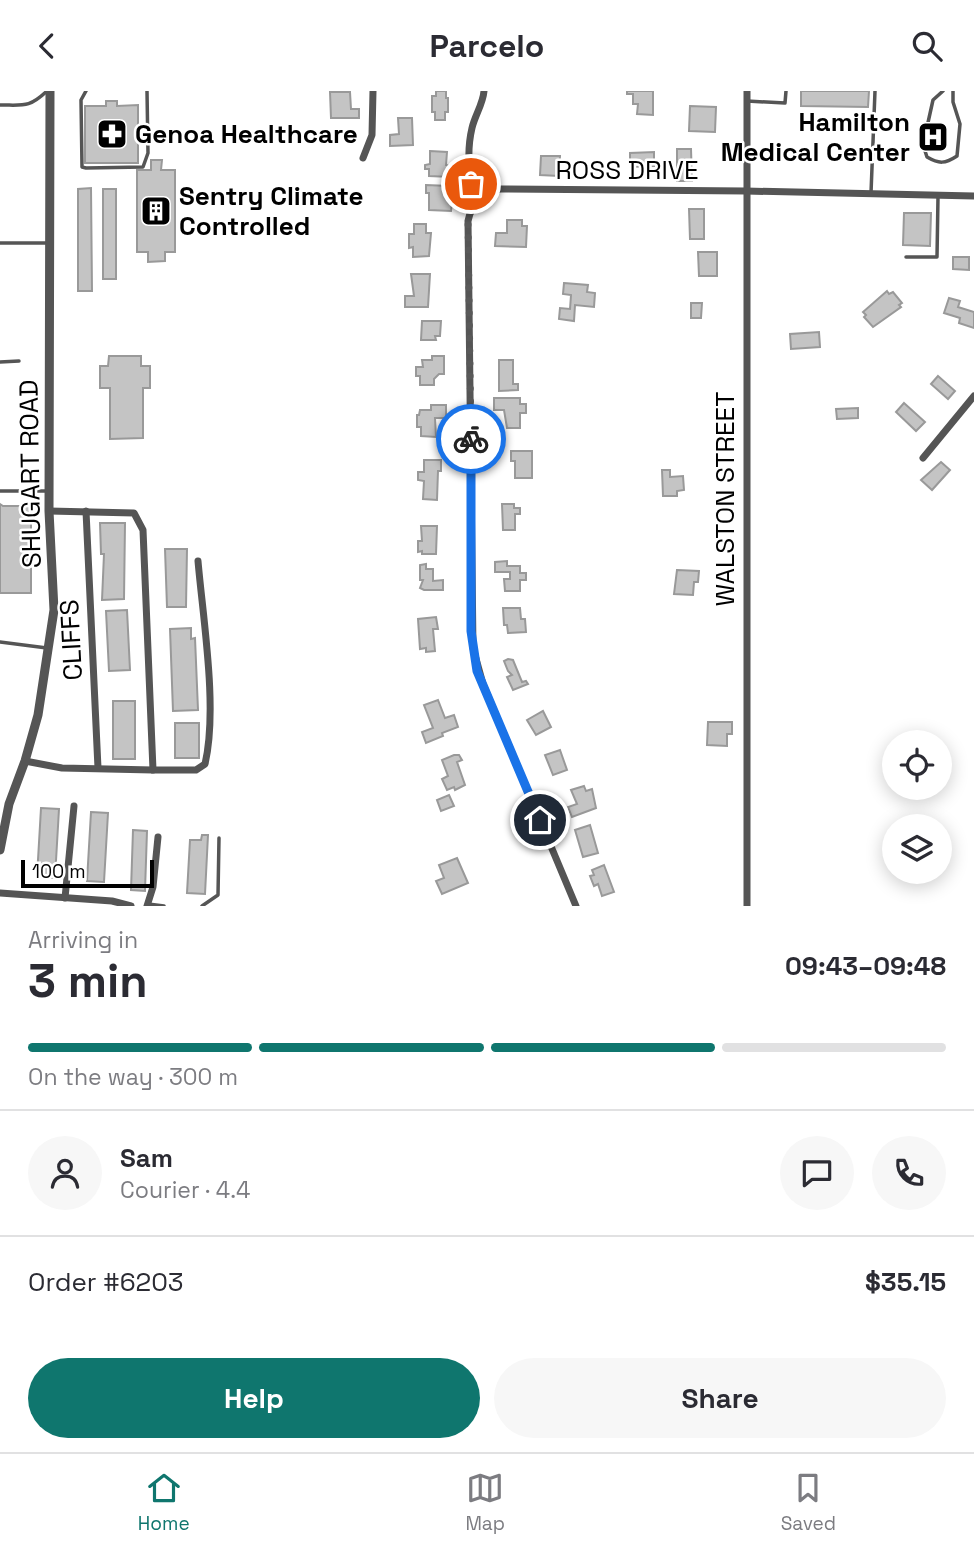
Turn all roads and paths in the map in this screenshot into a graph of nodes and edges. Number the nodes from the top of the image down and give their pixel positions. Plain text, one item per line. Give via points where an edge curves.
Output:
1 (49, 91) edge
2 (86, 91) edge
3 (147, 91) edge
4 (373, 91) edge
5 (484, 91) edge
6 (747, 91) edge
7 (786, 91) edge
8 (875, 91) edge
9 (943, 91) edge
10 (953, 91) edge
11 (747, 101) junction
12 (0, 105) edge
13 (363, 158) dead end
14 (746, 191) junction
15 (871, 193) junction
16 (475, 195) junction
17 (938, 195) junction
18 (974, 196) edge
19 (0, 243) edge
20 (50, 243) junction
21 (906, 257) dead end
22 (19, 361) dead end
23 (0, 362) edge
24 (974, 396) edge
25 (923, 458) dead end
26 (0, 491) edge
27 (50, 491) junction
28 (49, 511) junction
29 (86, 511) junction
30 (198, 561) dead end
31 (0, 642) edge
32 (49, 648) junction
33 (25, 761) junction
34 (98, 768) junction
35 (153, 770) junction
36 (74, 806) dead end
37 (158, 837) dead end
38 (219, 838) dead end
39 (0, 850) edge
40 (0, 893) edge
41 (65, 898) junction
42 (87, 903) edge
43 (148, 905) edge
44 (131, 906) edge
45 (164, 906) edge
46 (202, 906) edge
47 (576, 906) edge
48 (747, 906) edge

1 - 12 lane via 25,106
1 - 20 street, SHUGART ROAD
2 - 3 lane via 81,100 82,167 86,168 143,167 148,153
4 - 13 street via 372,135
5 - 16 street via 472,129 469,161
6 - 11 street, WALSTON STREET
7 - 11 lane via 785,103
8 - 15 lane
9 - 10 lane via 933,100 923,145 927,157 937,163 957,156 960,124
11 - 14 street, WALSTON STREET
14 - 15 street, ROSS DRIVE
14 - 16 street, ROSS DRIVE via 500,189
14 - 48 street, WALSTON STREET
15 - 17 street, ROSS DRIVE
16 - 47 street via 468,221 474,655
17 - 18 street, ROSS DRIVE
17 - 21 lane via 937,257
19 - 20 lane
20 - 27 street, SHUGART ROAD
22 - 23 lane
24 - 25 street
26 - 27 lane
27 - 28 street, SHUGART ROAD
28 - 29 street
28 - 32 street, SHUGART ROAD via 54,610
29 - 34 street, CLIFFS
29 - 35 street via 134,513 143,530
30 - 35 street via 210,744 205,764 195,770
31 - 32 lane
32 - 33 street, SHUGART ROAD
33 - 34 street
33 - 39 street, SHUGART ROAD via 9,804
34 - 35 street
36 - 41 street
37 - 43 street
38 - 46 lane via 218,895
40 - 41 street
41 - 42 street
42 - 44 street
43 - 45 lane

